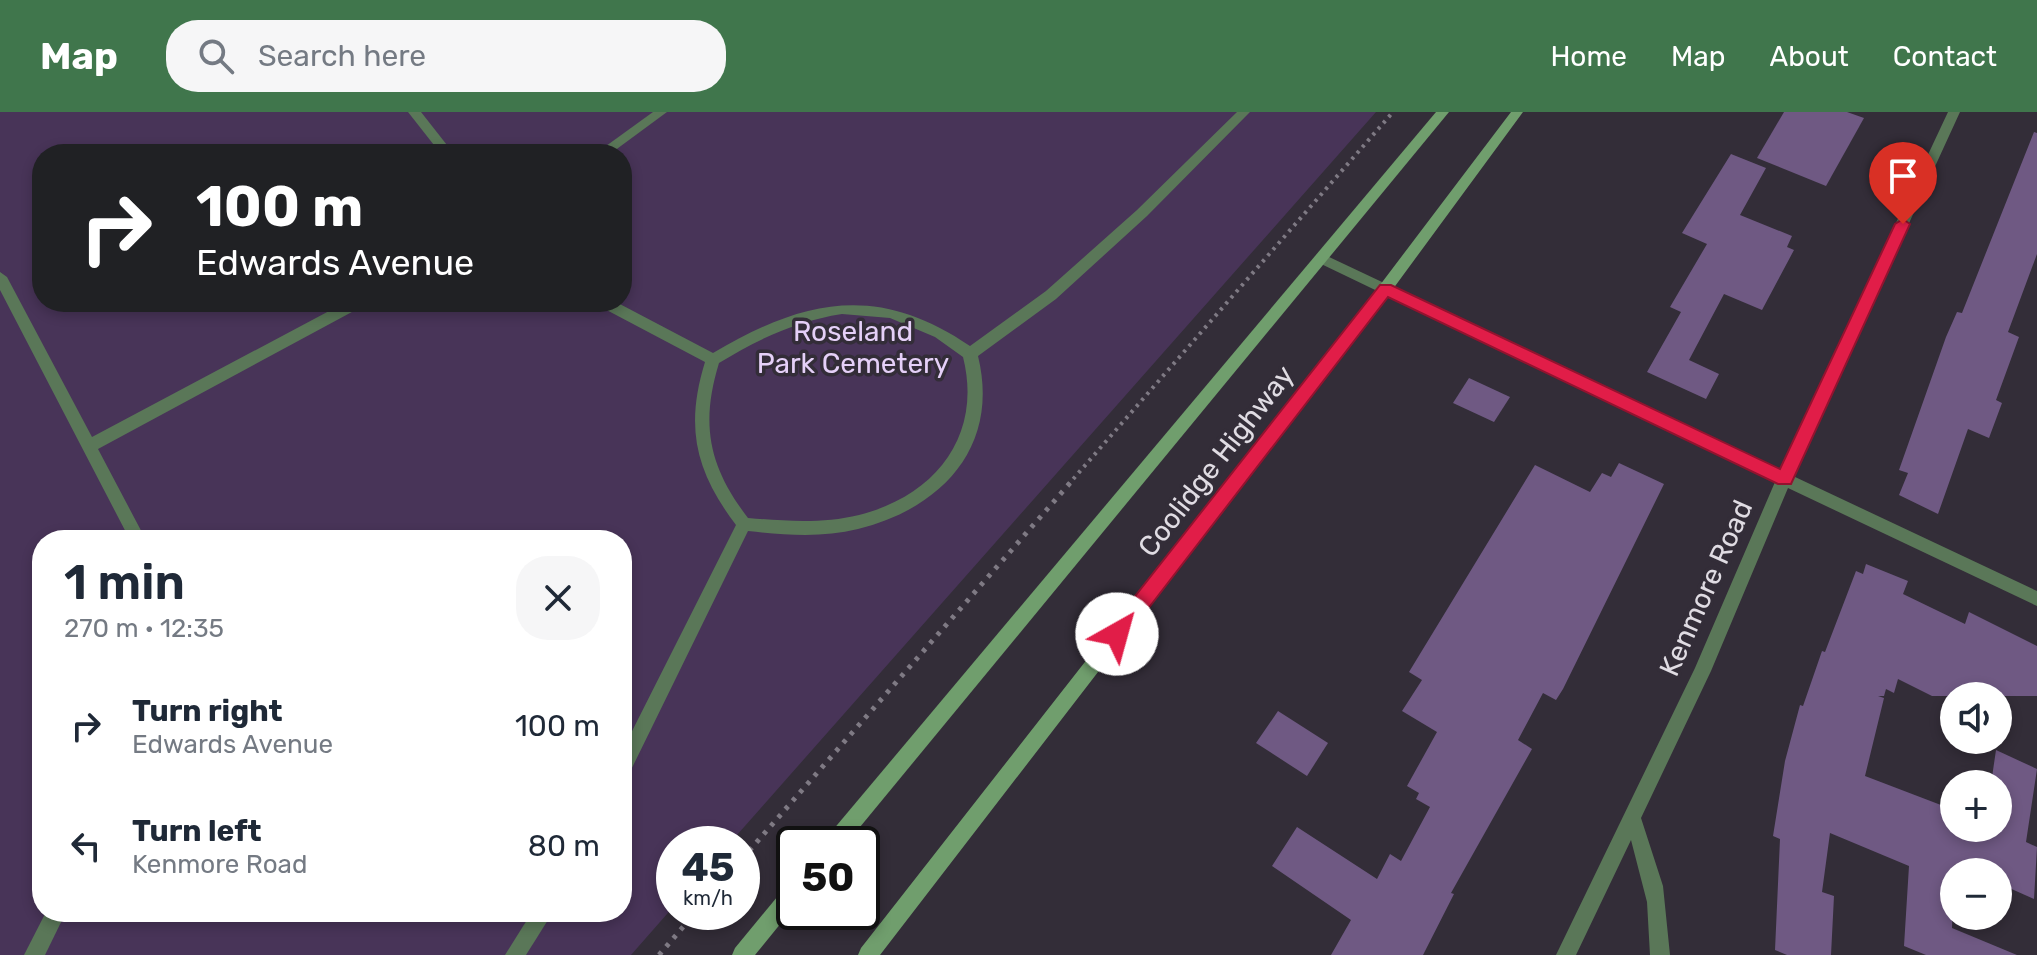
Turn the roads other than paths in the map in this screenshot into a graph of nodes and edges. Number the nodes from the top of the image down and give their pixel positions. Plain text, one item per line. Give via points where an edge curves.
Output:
1 (414, 112) edge
2 (661, 112) edge
3 (1244, 112) edge
4 (1443, 112) edge
5 (1517, 112) edge
6 (1954, 112) edge
7 (440, 144) edge
8 (615, 144) edge
9 (1322, 259) junction
10 (1, 282) edge
11 (1385, 289) junction
12 (339, 312) edge
13 (623, 312) edge
14 (970, 354) junction
15 (713, 360) junction
16 (89, 446) junction
17 (1784, 479) junction
18 (744, 524) junction
19 (133, 530) edge
20 (2037, 599) edge
21 (632, 750) edge
22 (1632, 819) junction
23 (849, 826) edge
24 (776, 914) edge
25 (51, 922) edge
26 (536, 922) edge
27 (34, 955) edge
28 (515, 955) edge
29 (742, 955) edge
30 (868, 955) edge
31 (1566, 955) edge
32 (1660, 955) edge

1 - 7 street
2 - 8 street
3 - 14 street via 1051,295
4 - 9 main road, Coolidge Highway
5 - 11 main road, Coolidge Highway
6 - 17 street, Kenmore Road
9 - 11 street
9 - 23 main road, Coolidge Highway
10 - 16 street
11 - 17 street
11 - 30 main road, Coolidge Highway
12 - 16 street
13 - 15 street
14 - 15 street via 940,333 892,313 842,309 780,323
14 - 18 street via 977,383 975,418 942,480 900,509 834,527
15 - 18 street via 701,393 701,432 722,499
16 - 19 street
17 - 20 street
17 - 22 street, Kenmore Road
18 - 21 street
22 - 31 street, Kenmore Road
22 - 32 street via 1654,882
24 - 29 main road
25 - 27 street
26 - 28 street

